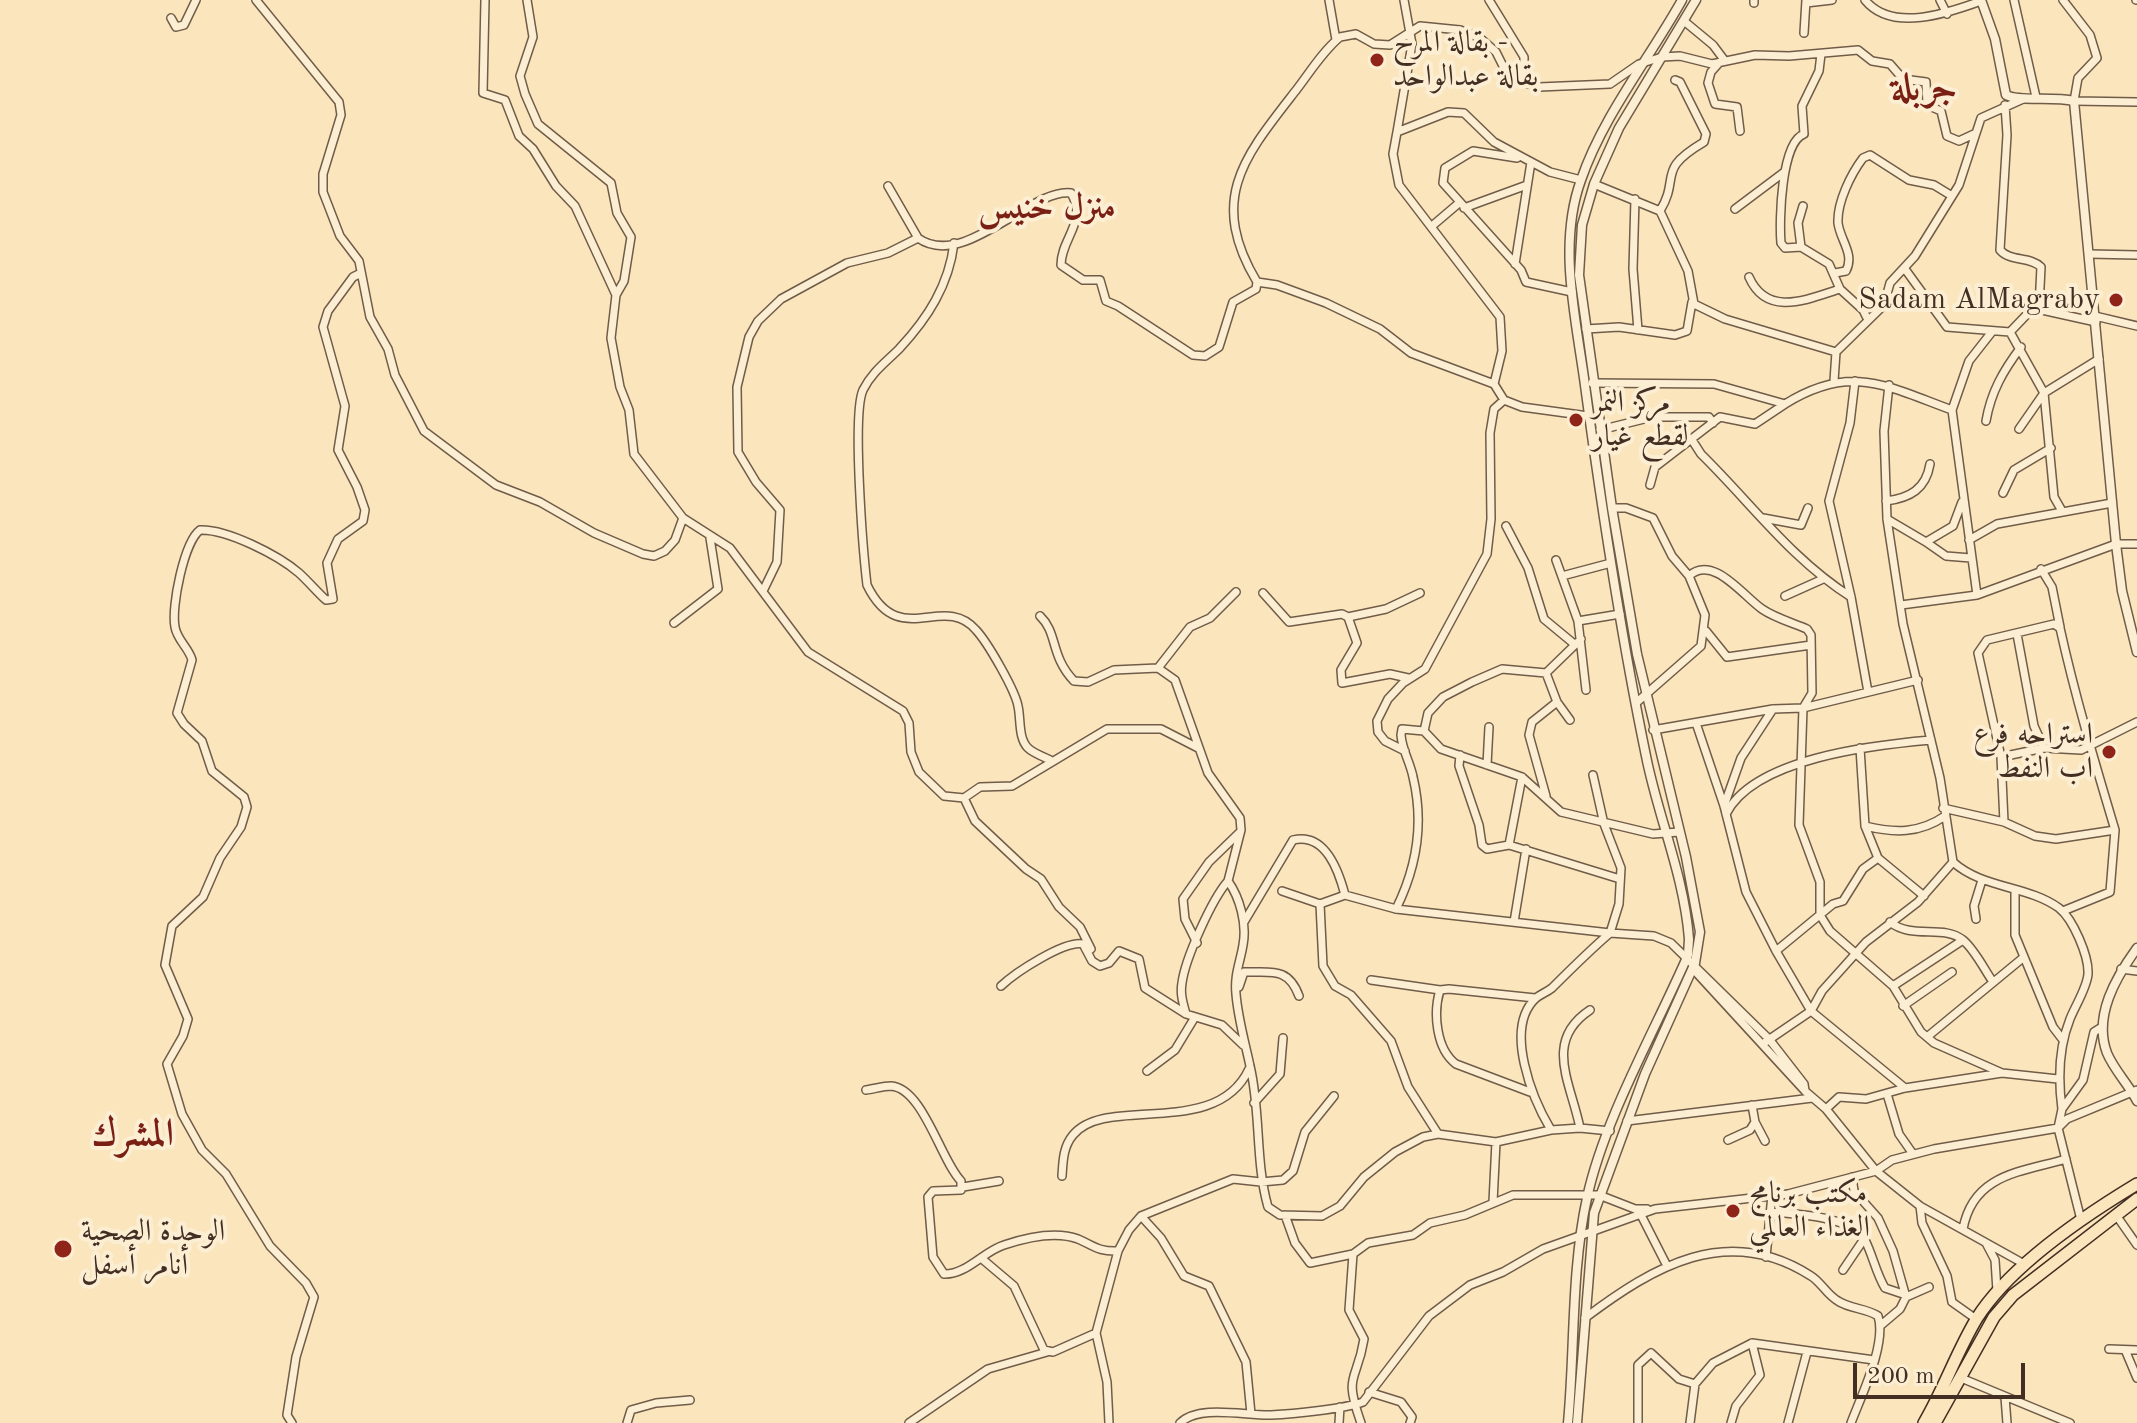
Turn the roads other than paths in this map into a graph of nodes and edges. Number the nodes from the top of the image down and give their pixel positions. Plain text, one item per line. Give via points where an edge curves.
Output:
1 (196, 0) edge
2 (256, 0) edge
3 (527, 0) edge
4 (1329, 0) edge
5 (1404, 0) edge
6 (1489, 0) edge
7 (1682, 0) edge
8 (1696, 0) edge
9 (1832, 0) edge
10 (1865, 0) edge
11 (1940, 0) edge
12 (2014, 0) edge
13 (2063, 0) edge
14 (487, 1) edge
15 (1806, 1) edge
16 (1981, 1) edge
17 (1947, 14) junction
18 (171, 18) dead end
19 (1684, 21) junction
20 (1411, 30) junction
21 (1804, 33) dead end
22 (1336, 40) junction
23 (1821, 54) junction
24 (1662, 57) junction
25 (1648, 60) junction
26 (1722, 62) junction
27 (1516, 80) junction
28 (1675, 80) dead end
29 (2036, 97) junction
30 (2023, 99) junction
31 (2074, 101) junction
32 (2137, 102) edge
33 (2005, 105) junction
34 (1740, 131) dead end
35 (1397, 132) junction
36 (1974, 134) junction
37 (1528, 161) junction
38 (1785, 171) junction
39 (1581, 180) junction
40 (1594, 184) junction
41 (1527, 185) junction
42 (888, 186) dead end
43 (1952, 196) junction
44 (1635, 199) junction
45 (1461, 206) junction
46 (1803, 206) dead end
47 (1735, 209) dead end
48 (1660, 211) junction
49 (1432, 226) junction
50 (918, 238) junction
51 (954, 243) junction
52 (1801, 247) junction
53 (2089, 254) junction
54 (2137, 255) edge
55 (1515, 264) junction
56 (1905, 269) junction
57 (361, 273) junction
58 (1835, 273) junction
59 (1749, 277) dead end
60 (1257, 282) junction
61 (1840, 289) junction
62 (1572, 292) junction
63 (616, 295) junction
64 (1692, 302) junction
65 (2039, 307) junction
66 (2096, 319) junction
67 (1868, 320) junction
68 (2137, 327) edge
69 (1586, 329) junction
70 (1638, 330) junction
71 (2010, 332) junction
72 (1991, 333) junction
73 (2021, 347) junction
74 (1836, 352) junction
75 (2099, 359) junction
76 (1834, 381) junction
77 (1855, 381) junction
78 (1592, 383) junction
79 (1494, 384) junction
80 (1889, 385) junction
81 (2044, 393) junction
82 (1504, 400) junction
83 (1785, 404) junction
84 (1952, 410) junction
85 (1588, 416) junction
86 (1986, 421) dead end
87 (1713, 423) junction
88 (2019, 429) dead end
89 (1600, 430) junction
90 (1692, 440) junction
91 (1598, 448) junction
92 (2051, 448) junction
93 (1930, 464) dead end
94 (1650, 485) dead end
95 (2003, 493) dead end
96 (1963, 500) junction
97 (1886, 501) junction
98 (2112, 503) junction
99 (1612, 508) junction
100 (1808, 508) dead end
101 (2062, 511) junction
102 (1761, 517) junction
103 (683, 518) junction
104 (1887, 519) junction
105 (1506, 526) dead end
106 (710, 538) junction
107 (1969, 540) junction
108 (1926, 542) junction
109 (2116, 544) junction
110 (2137, 544) edge
111 (1971, 558) junction
112 (1556, 560) dead end
113 (1611, 563) junction
114 (2041, 569) junction
115 (1562, 576) junction
116 (1689, 576) junction
117 (1823, 579) junction
118 (763, 591) junction
119 (1236, 592) dead end
120 (1263, 593) dead end
121 (1420, 593) dead end
122 (1977, 595) junction
123 (1785, 596) dead end
124 (1851, 597) junction
125 (1901, 605) junction
126 (1620, 614) junction
127 (1040, 616) dead end
128 (1348, 617) junction
129 (1578, 621) junction
130 (674, 623) dead end
131 (2060, 628) junction
132 (1706, 631) junction
133 (2017, 634) junction
134 (1577, 641) junction
135 (1811, 645) junction
136 (2137, 652) edge
137 (1158, 668) junction
138 (1546, 673) junction
139 (1408, 678) junction
140 (1918, 680) junction
141 (1586, 690) dead end
142 (1868, 692) junction
143 (1646, 696) junction
144 (1557, 702) junction
145 (1636, 703) junction
146 (1803, 708) junction
147 (1773, 709) junction
148 (1570, 720) dead end
149 (2137, 722) edge
150 (1696, 723) junction
151 (1489, 727) dead end
152 (1653, 730) junction
153 (1424, 731) junction
154 (1931, 740) junction
155 (2092, 746) junction
156 (1198, 748) junction
157 (1860, 748) junction
158 (2044, 748) junction
159 (1405, 751) junction
160 (1460, 755) junction
161 (2001, 757) junction
162 (1050, 760) junction
163 (1487, 765) junction
164 (1800, 765) junction
165 (1593, 775) dead end
166 (1522, 777) junction
167 (1547, 797) junction
168 (964, 798) junction
169 (1725, 810) junction
170 (1944, 812) junction
171 (2004, 822) junction
172 (1604, 824) junction
173 (1865, 826) junction
174 (1241, 830) junction
175 (2115, 830) junction
176 (1679, 832) junction
177 (1668, 833) junction
178 (1509, 845) junction
179 (1526, 849) junction
180 (1878, 858) junction
181 (1953, 862) junction
182 (1620, 879) junction
183 (1982, 880) junction
184 (1228, 881) junction
185 (2015, 890) junction
186 (1282, 891) dead end
187 (1345, 895) junction
188 (1924, 896) junction
189 (1320, 904) junction
190 (1396, 909) junction
191 (2063, 911) junction
192 (1820, 915) junction
193 (1976, 919) dead end
194 (1514, 922) junction
195 (1890, 922) junction
196 (1610, 933) junction
197 (1243, 935) junction
198 (1963, 940) junction
199 (1197, 943) junction
200 (2137, 948) edge
201 (1776, 951) junction
202 (1688, 955) junction
203 (1854, 955) junction
204 (2024, 957) junction
205 (1100, 966) junction
206 (1694, 966) junction
207 (2121, 969) junction
208 (2137, 971) edge
209 (1952, 972) dead end
210 (1371, 980) dead end
211 (1993, 982) junction
212 (1001, 986) dead end
213 (1893, 986) junction
214 (1440, 990) junction
215 (1236, 996) junction
216 (1299, 996) dead end
217 (1535, 998) junction
218 (1903, 1006) junction
219 (1590, 1010) dead end
220 (1811, 1011) junction
221 (1186, 1014) junction
222 (1195, 1017) junction
223 (2102, 1027) junction
224 (1927, 1037) junction
225 (1283, 1038) dead end
226 (2063, 1040) junction
227 (1766, 1041) junction
228 (1243, 1046) junction
229 (1251, 1067) junction
230 (1147, 1071) dead end
231 (2002, 1073) junction
232 (2058, 1079) junction
233 (1905, 1088) junction
234 (866, 1090) dead end
235 (2135, 1091) edge
236 (1530, 1092) junction
237 (1887, 1094) junction
238 (1334, 1096) dead end
239 (1812, 1098) junction
240 (2137, 1101) edge
241 (1254, 1103) junction
242 (1752, 1105) junction
243 (1826, 1109) junction
244 (2062, 1109) junction
245 (1627, 1121) junction
246 (1755, 1122) junction
247 (1580, 1128) junction
248 (2058, 1128) junction
249 (1551, 1130) junction
250 (1610, 1131) junction
251 (1438, 1134) junction
252 (1728, 1140) dead end
253 (1765, 1141) dead end
254 (1496, 1142) junction
255 (1913, 1154) junction
256 (2066, 1159) junction
257 (1876, 1171) junction
258 (1062, 1176) dead end
259 (1852, 1177) junction
260 (999, 1181) dead end
261 (1261, 1182) junction
262 (2137, 1184) edge
263 (963, 1187) junction
264 (1587, 1195) junction
265 (1599, 1195) junction
266 (1772, 1195) junction
267 (2137, 1199) edge
268 (1493, 1202) junction
269 (1920, 1206) junction
270 (1655, 1209) junction
271 (1770, 1212) junction
272 (1640, 1213) junction
273 (1285, 1215) junction
274 (2116, 1215) junction
275 (1141, 1216) junction
276 (2082, 1222) junction
277 (1963, 1229) junction
278 (1590, 1233) junction
279 (1579, 1237) junction
280 (1864, 1239) junction
281 (1984, 1241) junction
282 (2137, 1245) edge
283 (1118, 1251) junction
284 (1353, 1254) junction
285 (2040, 1254) junction
286 (1766, 1257) junction
287 (981, 1258) junction
288 (1666, 1264) junction
289 (2026, 1265) junction
290 (2048, 1265) junction
291 (1843, 1270) dead end
292 (1929, 1287) dead end
293 (1997, 1291) junction
294 (1904, 1296) junction
295 (1585, 1318) junction
296 (1976, 1319) junction
297 (1880, 1326) junction
298 (1096, 1333) junction
299 (1752, 1343) junction
300 (2109, 1349) dead end
301 (2137, 1350) edge
302 (1047, 1352) junction
303 (1807, 1352) junction
304 (2126, 1352) junction
305 (1874, 1360) junction
306 (1961, 1378) junction
307 (2137, 1378) edge
308 (1695, 1384) junction
309 (1369, 1392) junction
310 (2005, 1397) junction
311 (690, 1400) dead end
312 (1355, 1405) junction
313 (1340, 1407) junction
314 (1254, 1417) edge
315 (292, 1423) edge
316 (627, 1423) edge
317 (909, 1423) edge
318 (1109, 1423) edge
319 (1180, 1423) edge
320 (1339, 1423) edge
321 (1361, 1423) edge
322 (1410, 1423) edge
323 (1568, 1423) edge
324 (1577, 1423) edge
325 (1638, 1423) edge
326 (1690, 1423) edge
327 (1731, 1423) edge
328 (1788, 1423) edge
329 (1851, 1423) edge
330 (1924, 1423) edge
331 (1935, 1423) edge
332 (2007, 1423) edge
333 (2070, 1423) edge

1 - 18 street via 184,25 176,27
2 - 57 street via 339,102 341,115 323,174 323,192
3 - 63 street via 533,37 520,76 538,124 611,183 617,213 631,237 624,281
4 - 22 street
5 - 20 street
6 - 27 street via 1524,57
7 - 25 street
8 - 19 street
9 - 15 street
10 - 17 street via 1880,12 1903,16
11 - 17 street
12 - 29 street
13 - 31 street via 2090,35 2097,58 2078,78
14 - 63 street via 483,93 505,100 519,136 575,206
15 - 21 street
16 - 17 street
16 - 30 street via 2006,95
19 - 24 street
19 - 26 street via 1713,45
20 - 22 street via 1390,45 1356,34
20 - 27 street via 1435,27 1480,38
20 - 35 street
22 - 60 street via 1267,124 1241,166 1234,229
23 - 26 street via 1755,55
23 - 36 street via 1858,50 1872,61 1890,64 1903,79 1926,82 1927,105 1941,111 1947,136 1959,141
23 - 38 street via 1802,106 1804,134 1797,138
24 - 25 street
24 - 26 street
24 - 40 street via 1619,128
25 - 27 street via 1610,84 1539,87
25 - 39 street
26 - 34 street via 1711,72 1710,99 1737,107
28 - 48 street via 1706,134 1704,142 1682,156 1670,172 1667,200
29 - 30 street
29 - 31 street
30 - 33 street
31 - 32 street
31 - 53 street
33 - 36 street via 1981,118
33 - 65 street via 2000,250 2041,267
35 - 37 street via 1448,112 1464,113 1478,130
35 - 49 street via 1393,154 1399,185
36 - 43 street via 1969,161
37 - 39 street
37 - 41 street
37 - 45 street via 1484,150 1457,159 1442,175
38 - 47 street
38 - 52 street via 1781,243 1785,248
39 - 62 street via 1571,240
40 - 44 street
40 - 69 street via 1582,225 1579,275
41 - 45 street
41 - 55 street
42 - 50 street
43 - 56 street
43 - 58 street via 1934,185 1909,180 1870,155 1863,158 1839,210 1838,226 1850,255 1846,271
44 - 48 street
44 - 70 street
45 - 49 street
45 - 55 street
46 - 52 street via 1798,223
48 - 64 street via 1688,271
49 - 79 street via 1500,317 1502,351
50 - 51 street via 927,245
50 - 118 street via 888,253 847,263 781,299 749,337 737,387 738,452 756,482 776,501 781,524 777,562
51 - 60 street via 988,232 1057,194 1071,193 1078,216 1061,265 1083,280 1100,280 1106,301 1193,355 1205,356 1219,347 1228,310 1240,295 1256,289
51 - 162 street via 943,290 861,396 858,440 867,585 874,600 895,617 909,621 951,616 974,627 1016,698 1028,748
52 - 58 street
53 - 54 street
53 - 66 street
55 - 62 street via 1530,284
56 - 67 street via 1890,283 1884,305
56 - 72 street via 1947,327
57 - 103 street via 370,317 431,437 496,485 643,554 665,551
57 - 315 street via 328,311 323,327 345,406 338,450 365,510 363,521 338,539 327,563 333,599 326,600 299,573 248,543 200,530 189,547 174,612 175,629 192,660 177,713 202,741 212,771 244,797 247,807 203,897 172,926 165,965 188,1019 167,1064 182,1114 202,1150 226,1174 270,1246 314,1297 296,1357 287,1415
58 - 61 street
59 - 61 street via 1761,296 1789,303
60 - 79 street via 1326,303 1380,329 1411,353
61 - 67 street
62 - 85 street
63 - 103 street via 611,338 634,454
64 - 70 street via 1687,331 1675,335
64 - 74 street via 1725,319
65 - 66 street
65 - 71 street via 2029,310
66 - 68 street
66 - 75 street
67 - 74 street
69 - 70 street
69 - 78 street
71 - 72 street
71 - 73 street
72 - 84 street via 1969,361
73 - 81 street
73 - 86 street via 1991,396
74 - 76 street
75 - 81 street
75 - 98 street
76 - 77 street
76 - 83 street
77 - 80 street
77 - 124 street via 1850,423 1829,501
78 - 83 street via 1714,384
78 - 89 street
79 - 82 street
80 - 84 street
80 - 97 street
81 - 88 street
81 - 92 street
82 - 85 street
82 - 139 street via 1494,409 1490,433 1487,554 1425,669
83 - 87 street via 1759,423 1725,416
84 - 96 street
85 - 91 street
87 - 89 street via 1709,417 1652,417
87 - 90 street
89 - 91 street
90 - 94 street via 1655,467
90 - 102 street
91 - 99 street
91 - 113 street
92 - 95 street via 2014,470
92 - 101 street via 2054,497
93 - 97 street via 1928,478 1913,494
96 - 107 street
96 - 108 street via 1953,526
97 - 104 street
98 - 101 street
98 - 109 street
99 - 116 street via 1653,518
99 - 143 street
100 - 102 street via 1801,525
101 - 107 street via 1987,526
102 - 117 street
103 - 106 street
104 - 108 street
104 - 125 street
105 - 134 street via 1528,568 1544,619
106 - 118 street via 730,548
106 - 130 street via 718,589
107 - 111 street
108 - 111 street via 1946,556
109 - 110 street
109 - 114 street
109 - 136 street
111 - 122 street
112 - 115 street
113 - 115 street
113 - 126 street
114 - 122 street
114 - 131 street via 2052,587
115 - 129 street
116 - 132 street via 1703,605
116 - 135 street via 1708,569 1721,575 1764,610 1807,629
117 - 123 street
117 - 124 street
118 - 168 street via 808,652 903,711 919,772 944,796
119 - 137 street via 1210,618 1190,627
120 - 128 street via 1289,622
121 - 128 street via 1386,609
122 - 125 street
124 - 142 street
125 - 140 street
126 - 129 street
126 - 145 street
127 - 137 street via 1049,625 1060,667 1074,681 1088,682 1114,670
128 - 139 street via 1357,643 1341,670 1342,683 1390,674
129 - 134 street
131 - 133 street via 2054,624
131 - 155 street via 2078,710
132 - 135 street via 1727,657
132 - 143 street via 1701,646
133 - 158 street via 2034,726
133 - 161 street via 1987,640 1978,653
134 - 138 street
134 - 141 street
135 - 146 street via 1812,693
137 - 156 street via 1175,680
138 - 144 street
138 - 153 street via 1502,669 1472,682 1443,697 1428,713
139 - 159 street via 1377,721 1385,741
140 - 142 street
140 - 154 street
142 - 146 street
143 - 145 street
143 - 152 street
144 - 148 street
144 - 167 street via 1532,722 1529,735
145 - 177 street
146 - 147 street
146 - 164 street
147 - 150 street
147 - 169 street via 1741,758
149 - 155 street
150 - 152 street
150 - 169 street
151 - 163 street
152 - 176 street
153 - 159 street via 1402,729
153 - 160 street via 1441,749
154 - 157 street
154 - 170 street
155 - 158 street via 2071,751
155 - 175 street
156 - 162 street via 1161,729 1107,729
156 - 174 street via 1208,773 1240,818
157 - 164 street
157 - 173 street
158 - 161 street
159 - 190 street via 1419,815 1416,855
160 - 163 street
160 - 178 street via 1482,845
161 - 171 street
162 - 168 street via 1012,786 980,787
163 - 166 street
164 - 169 street via 1740,794
164 - 192 street via 1799,825 1820,882
165 - 172 street
166 - 167 street
166 - 178 street
167 - 172 street via 1561,812
168 - 205 street via 975,821 1041,879 1080,927
169 - 201 street via 1746,892
170 - 171 street
170 - 173 street via 1923,828 1908,831
170 - 181 street
171 - 175 street via 2056,839
172 - 177 street
172 - 182 street via 1619,856
173 - 180 street
174 - 184 street
174 - 199 street via 1183,899 1185,919
175 - 191 street via 2110,892
176 - 177 street
176 - 206 street via 1698,918
177 - 202 street via 1688,923
178 - 179 street
179 - 182 street
179 - 194 street
180 - 188 street
180 - 192 street via 1863,869 1843,901
181 - 183 street
181 - 188 street
182 - 196 street
183 - 185 street
183 - 193 street
184 - 197 street via 1239,897
184 - 199 street via 1212,903
185 - 191 street
185 - 204 street via 2015,935
186 - 189 street
187 - 189 street
187 - 190 street
187 - 197 street via 1331,856 1293,840 1244,918
188 - 195 street
189 - 251 street via 1323,966 1335,986 1351,995 1391,1041 1408,1087
190 - 194 street
191 - 226 street via 2087,963 2088,977
192 - 201 street
192 - 203 street
194 - 196 street
195 - 198 street via 1903,931 1950,934
195 - 203 street
196 - 202 street via 1654,936
196 - 217 street
197 - 215 street
198 - 211 street
198 - 213 street
199 - 221 street via 1182,983
200 - 207 street
201 - 220 street
202 - 206 street
202 - 250 street
203 - 213 street
203 - 220 street
204 - 211 street
204 - 226 street
205 - 212 street via 1083,944 1070,943
205 - 221 street via 1119,951 1139,959 1145,988
206 - 227 street
206 - 245 street
207 - 208 street
207 - 223 street
209 - 218 street
210 - 214 street
211 - 224 street
213 - 218 street
214 - 217 street
214 - 236 street via 1438,1025 1446,1057
215 - 216 street via 1244,972 1274,969 1289,977
215 - 228 street
217 - 236 street via 1523,1025
218 - 224 street
219 - 247 street via 1572,1022 1562,1046
220 - 227 street
220 - 233 street
221 - 222 street
222 - 228 street via 1222,1025
222 - 230 street via 1175,1050
223 - 235 street via 2108,1053
223 - 244 street via 2094,1032 2083,1080
224 - 231 street
225 - 241 street via 1280,1074
226 - 232 street
227 - 239 street
228 - 229 street
229 - 241 street
229 - 258 street via 1234,1093 1192,1109 1114,1116 1082,1127 1065,1149
231 - 232 street
231 - 233 street
232 - 244 street
233 - 237 street
234 - 263 street via 893,1086 906,1094 922,1111
235 - 240 street
235 - 248 street via 2067,1119
236 - 249 street
237 - 243 street via 1839,1097
237 - 255 street via 1899,1134
238 - 261 street via 1305,1132 1293,1171 1283,1180
239 - 242 street
239 - 243 street
241 - 261 street
242 - 245 street
242 - 246 street
243 - 257 street
244 - 248 street
245 - 265 street
246 - 252 street
246 - 253 street
247 - 249 street
247 - 250 street
248 - 255 street
248 - 256 street
249 - 254 street
250 - 264 street
251 - 254 street
251 - 273 street via 1395,1152 1340,1206 1322,1216
254 - 268 street
255 - 257 street
256 - 276 street
256 - 277 street via 1986,1185 1967,1212
257 - 259 street
257 - 269 street
259 - 266 street
259 - 294 street via 1854,1191 1878,1218 1893,1251
260 - 263 street
261 - 273 street via 1268,1207
261 - 275 street via 1233,1179
262 - 276 highway
263 - 287 street via 929,1193 933,1257 944,1274
264 - 265 street
264 - 268 street via 1513,1195
264 - 279 street
265 - 270 street via 1635,1209
265 - 278 street
266 - 270 street
266 - 271 street
267 - 274 highway
268 - 284 street via 1430,1223 1413,1235 1368,1243
269 - 277 street
269 - 296 street via 1952,1302
270 - 272 street
271 - 280 street via 1845,1224
271 - 286 street
272 - 278 street
272 - 288 street
273 - 284 street via 1295,1243 1310,1263
274 - 282 street
274 - 290 highway
275 - 283 street
275 - 314 street via 1184,1276 1209,1286 1246,1362
276 - 285 highway
277 - 281 street
278 - 279 street
278 - 295 street
279 - 309 street via 1470,1285 1429,1316
279 - 323 street
280 - 291 street
280 - 294 street via 1885,1288
281 - 289 street
281 - 293 street via 1995,1260
283 - 287 street via 1097,1251 1059,1236 1001,1246
283 - 298 street
284 - 312 street via 1349,1310 1364,1339 1351,1378
285 - 289 highway
285 - 290 highway
286 - 288 street via 1721,1253
286 - 297 street via 1813,1277 1837,1301 1872,1312
287 - 302 street via 1014,1286
288 - 295 street
289 - 293 highway
290 - 306 highway via 1994,1317
292 - 294 street
293 - 296 highway
294 - 297 street via 1900,1309
295 - 324 street
296 - 330 highway
297 - 305 street
298 - 302 street
298 - 318 street
299 - 303 street
299 - 308 street via 1713,1363
299 - 327 street via 1760,1375 1736,1406
300 - 304 street
301 - 304 street
302 - 317 street via 988,1369
303 - 305 street
303 - 328 street
304 - 307 street
305 - 329 street
306 - 310 street
306 - 331 highway
308 - 325 street via 1679,1379 1651,1353 1643,1356 1638,1365
308 - 326 street
309 - 312 street
309 - 322 street via 1401,1402 1412,1417
310 - 332 street
310 - 333 street
311 - 316 street via 631,1410
312 - 313 street
312 - 321 street
313 - 314 street
313 - 320 street
314 - 319 street via 1226,1411

